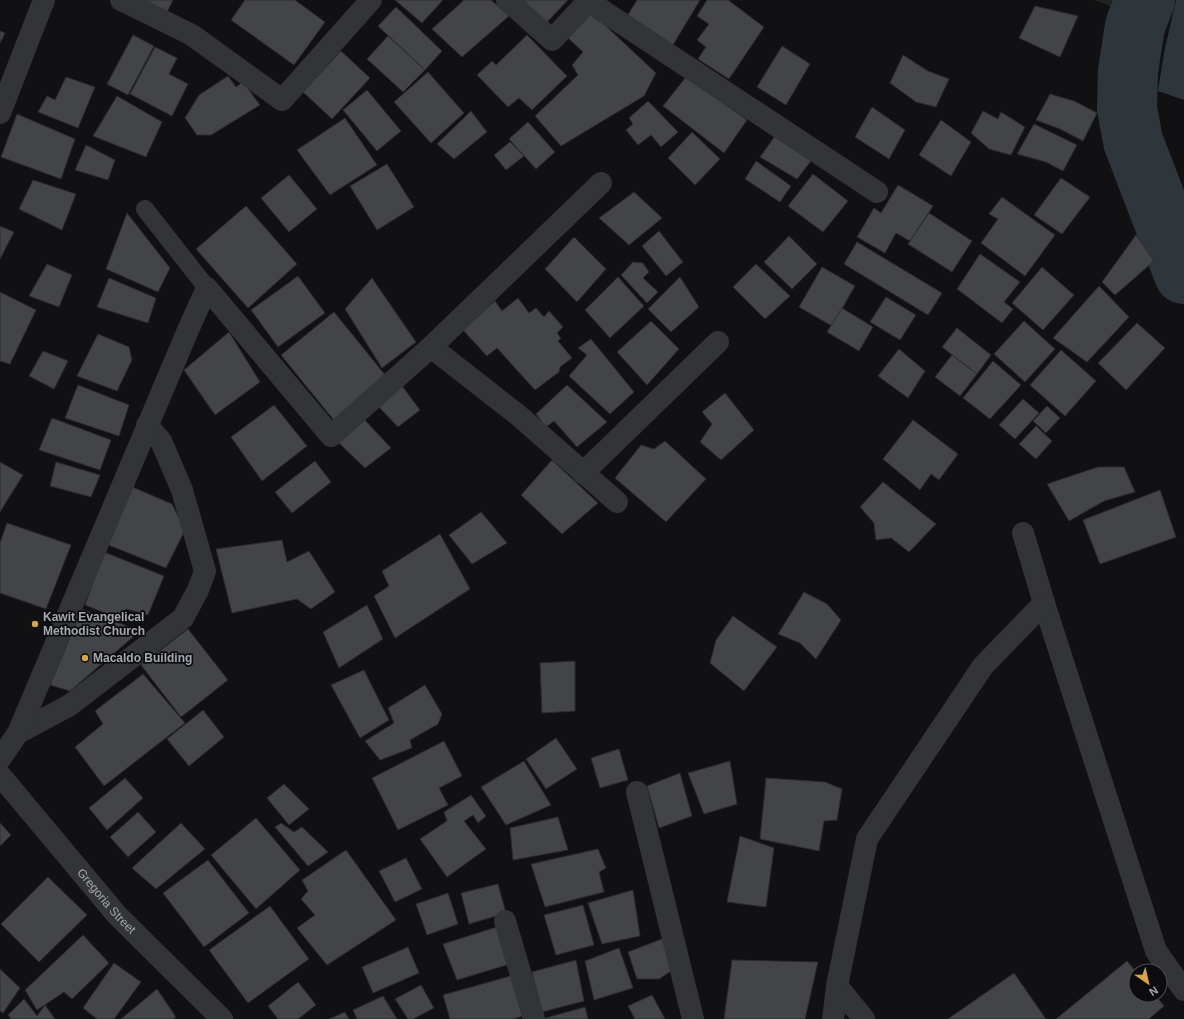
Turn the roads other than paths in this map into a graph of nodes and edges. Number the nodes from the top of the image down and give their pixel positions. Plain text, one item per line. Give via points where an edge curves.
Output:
1 (44, 0) edge
2 (121, 0) edge
3 (371, 0) edge
4 (507, 0) edge
5 (0, 113) edge
6 (601, 183) dead end
7 (877, 192) dead end
8 (145, 209) dead end
9 (207, 288) junction
10 (718, 342) dead end
11 (431, 347) junction
12 (147, 425) junction
13 (583, 473) junction
14 (617, 502) dead end
15 (1023, 533) dead end
16 (1044, 603) junction
17 (18, 733) junction
18 (0, 759) edge
19 (0, 775) edge
20 (637, 792) dead end
21 (505, 922) dead end
22 (837, 986) junction
23 (1184, 990) edge
24 (222, 1019) edge
25 (534, 1019) edge
26 (693, 1019) edge
27 (833, 1019) edge
28 (864, 1019) edge

1 - 5 street
2 - 3 street via 192,36 282,100
4 - 7 street via 552,40 588,1
6 - 11 street
8 - 9 lane
9 - 11 street via 331,436
9 - 12 street
10 - 13 street
11 - 13 street via 518,415
12 - 17 street
12 - 17 street via 161,442 182,490 205,571 198,590 183,618 70,705
13 - 14 street
15 - 16 street
16 - 22 street via 983,666 867,839
16 - 23 street via 1156,951
17 - 18 street
19 - 24 street, Gregoria Street via 117,915
20 - 26 street
21 - 25 street
22 - 27 street
22 - 28 street

